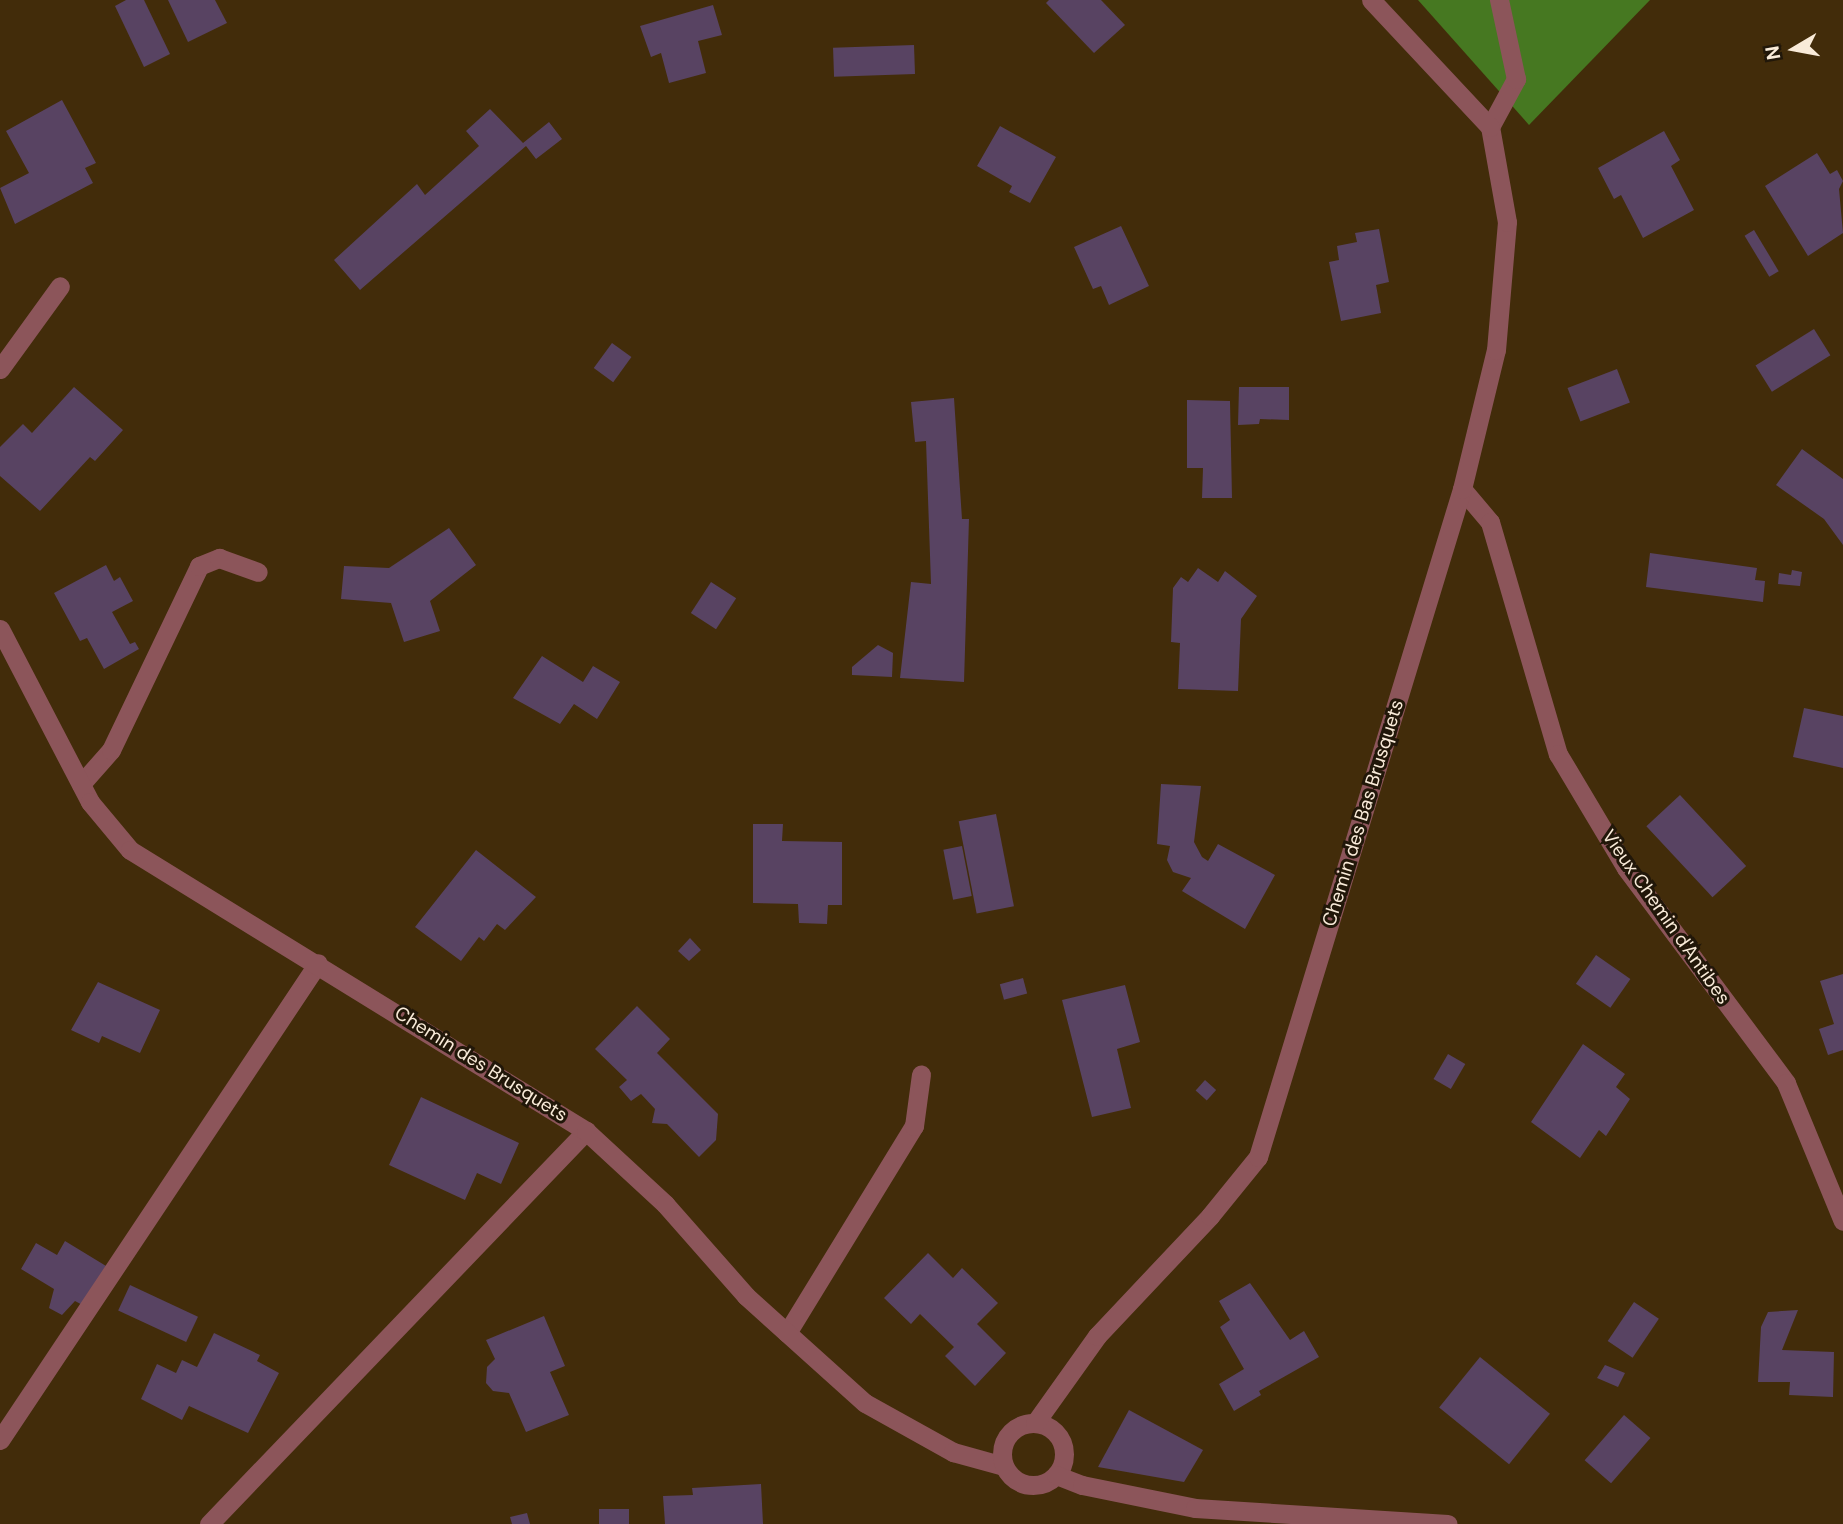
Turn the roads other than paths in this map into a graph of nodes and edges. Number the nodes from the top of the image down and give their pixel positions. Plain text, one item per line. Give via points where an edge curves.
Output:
1 (1371, 0) edge
2 (1499, 0) edge
3 (1490, 127) junction
4 (60, 286) dead end
5 (0, 369) edge
6 (1462, 489) junction
7 (258, 572) dead end
8 (0, 629) edge
9 (81, 784) junction
10 (318, 963) junction
11 (921, 1074) dead end
12 (586, 1131) junction
13 (1843, 1221) edge
14 (787, 1333) junction
15 (1035, 1423) junction
16 (0, 1440) edge
17 (1004, 1465) junction
18 (1056, 1475) junction
19 (209, 1524) edge
20 (1447, 1524) edge

1 - 3 street
2 - 3 street via 1516,79
3 - 6 street, Chemin des Bas Brusquets via 1507,222 1496,350
4 - 5 street
6 - 13 street, Vieux Chemin d'Antibes via 1490,522 1558,754 1626,868 1786,1083
6 - 15 street, Chemin des Bas Brusquets via 1258,1157 1210,1216 1097,1336
7 - 9 street via 219,558 199,566 111,750
8 - 9 street, Chemin des Brusquets
9 - 10 street, Chemin des Brusquets via 131,850
10 - 12 street, Chemin des Brusquets
10 - 16 street
11 - 14 street via 914,1126
12 - 14 street, Chemin des Brusquets via 665,1204 746,1296
12 - 19 street via 247,1490
14 - 17 street, Chemin des Brusquets via 865,1404 953,1452
15 - 17 street via 1014,1429 1007,1437 1001,1456
15 - 18 street via 1054,1431 1061,1440 1064,1461
17 - 18 street via 1025,1485 1045,1484
18 - 20 street via 1082,1486 1195,1508

